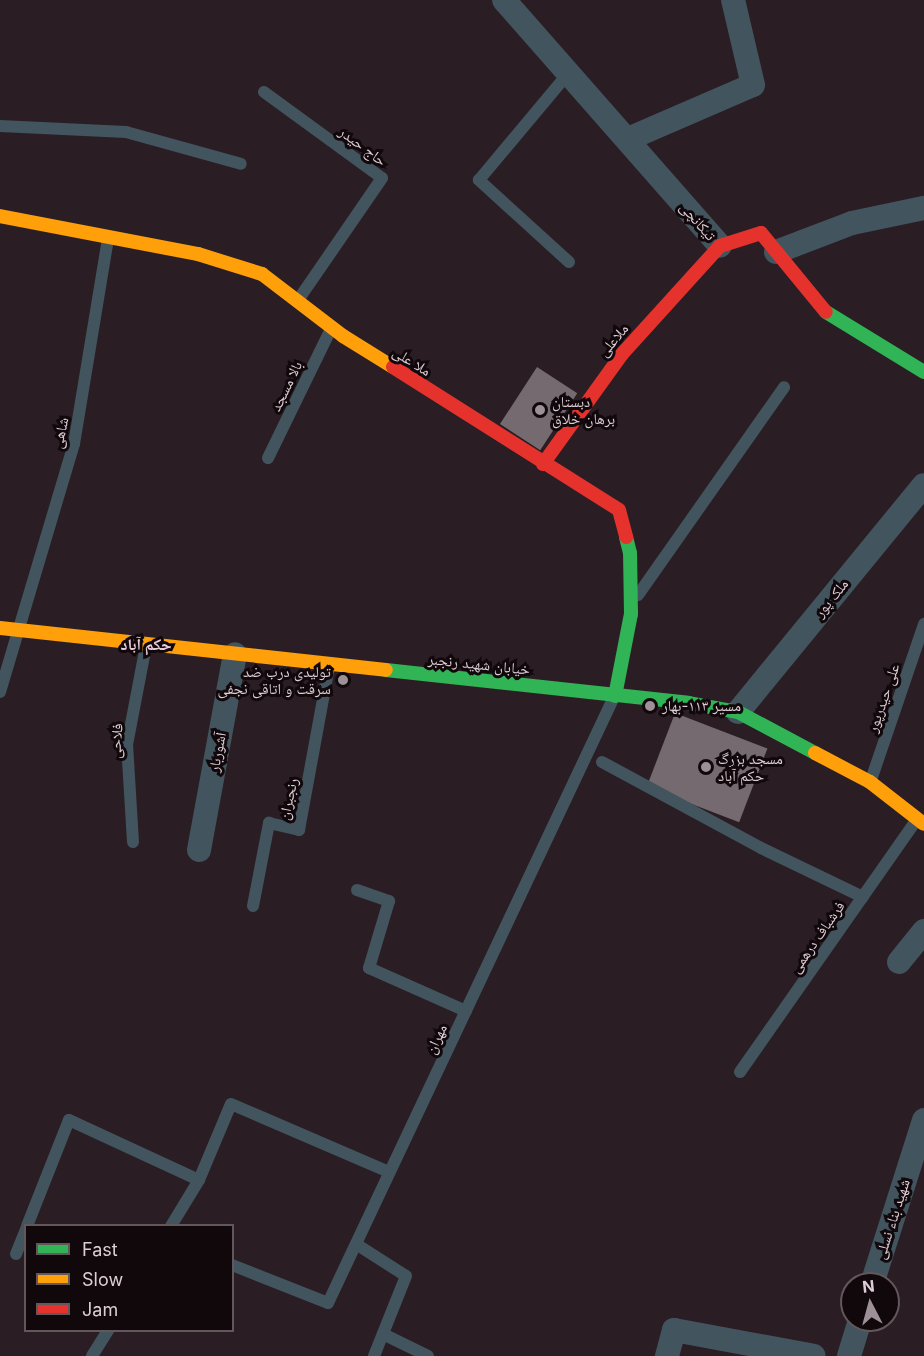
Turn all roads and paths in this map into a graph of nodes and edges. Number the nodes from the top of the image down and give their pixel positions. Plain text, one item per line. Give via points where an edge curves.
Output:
1 (504, 0) edge
2 (733, 0) edge
3 (570, 71) junction
4 (264, 92) dead end
5 (0, 126) edge
6 (628, 139) junction
7 (241, 164) dead end
8 (924, 208) edge
9 (0, 216) edge
10 (108, 237) junction
11 (720, 246) junction
12 (776, 252) junction
13 (570, 262) dead end
14 (297, 301) junction
15 (331, 328) junction
16 (924, 372) edge
17 (784, 387) dead end
18 (268, 458) dead end
19 (543, 464) junction
20 (924, 485) edge
21 (631, 606) junction
22 (924, 624) edge
23 (0, 628) edge
24 (16, 629) junction
25 (146, 644) junction
26 (235, 654) junction
27 (329, 664) junction
28 (0, 692) edge
29 (615, 696) junction
30 (738, 712) junction
31 (602, 762) dead end
32 (870, 782) junction
33 (921, 821) edge
34 (133, 842) dead end
35 (199, 850) dead end
36 (357, 890) dead end
37 (863, 897) junction
38 (253, 906) dead end
39 (924, 932) edge
40 (899, 962) dead end
41 (466, 1011) junction
42 (740, 1072) dead end
43 (924, 1120) edge
44 (389, 1172) junction
45 (199, 1180) junction
46 (27, 1224) edge
47 (172, 1224) edge
48 (24, 1232) edge
49 (356, 1244) junction
50 (16, 1254) dead end
51 (234, 1266) edge
52 (876, 1272) edge
53 (107, 1332) edge
54 (856, 1332) edge
55 (383, 1334) junction
56 (93, 1356) edge
57 (374, 1356) edge
58 (428, 1356) edge
59 (667, 1356) edge
60 (814, 1356) edge
61 (849, 1356) edge

1 - 3 street, تیکانچی
2 - 6 street via 753,85
3 - 6 street, تیکانچی
3 - 13 lane via 479,180
4 - 14 lane, حاج حیدر via 382,178
5 - 7 lane via 126,132
6 - 11 street, تیکانچی
8 - 12 street via 852,223
9 - 10 street, ملا علی
10 - 14 street, ملا علی via 198,254 262,274
10 - 24 lane, شاهی via 74,444
11 - 12 street, تیکانچی via 760,233
11 - 19 street, ملاعلی via 622,354
12 - 16 street, تیکانچی via 829,316
14 - 15 street, ملا علی
15 - 18 lane, بالا مسجد
15 - 19 street, ملا علی
17 - 21 lane
19 - 21 street, ملا علی via 619,510 630,553
20 - 30 street, ملک پور
21 - 29 street, ملا علی
22 - 32 lane, علی‌ حیدرپور
23 - 24 street, خیابان شهید رنجبر
24 - 25 street, خیابان شهید رنجبر
24 - 28 lane, شاهی
25 - 26 street, خیابان شهید رنجبر
25 - 34 lane, فلاحی via 127,745
26 - 27 street, خیابان شهید رنجبر
26 - 35 street, آشوربار
27 - 29 street, خیابان شهید رنجبر
27 - 38 lane, رنجبران via 299,830 269,823
29 - 30 street, خیابان شهید رنجبر
29 - 41 lane, مهران
30 - 32 street, خیابان شهید رنجبر
31 - 37 lane via 761,848
32 - 33 street, خیابان شهید رنجبر
33 - 37 lane, فرشباف درهمی
36 - 41 lane via 388,901 369,968
37 - 42 lane, فرشباف درهمی
39 - 40 street
41 - 44 lane, مهران
43 - 52 street, شهید بناء نسلی
44 - 45 lane via 231,1104
44 - 49 lane, مهران
45 - 46 lane via 69,1120
45 - 47 lane
48 - 50 lane
49 - 51 lane, مهران via 328,1303
49 - 55 lane via 406,1276
53 - 56 lane
54 - 61 street
55 - 57 lane
55 - 58 lane
59 - 60 street via 674,1330

